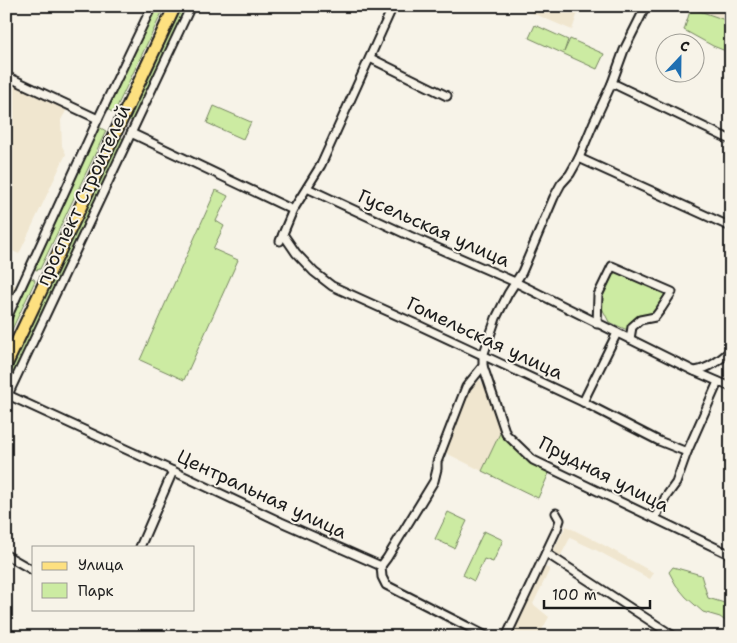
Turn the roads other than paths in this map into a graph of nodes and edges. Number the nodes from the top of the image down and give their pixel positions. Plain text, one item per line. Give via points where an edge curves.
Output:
1 (152, 6) edge
2 (175, 6) edge
3 (191, 6) edge
4 (393, 6) edge
5 (646, 7) edge
6 (370, 58) junction
7 (6, 76) edge
8 (612, 83) junction
9 (447, 96) dead end
10 (98, 119) junction
11 (131, 133) junction
12 (731, 140) edge
13 (579, 158) junction
14 (307, 188) junction
15 (293, 210) junction
16 (731, 227) edge
17 (516, 282) junction
18 (6, 320) edge
19 (597, 324) junction
20 (617, 332) junction
21 (630, 339) junction
22 (731, 350) edge
23 (483, 356) junction
24 (6, 365) edge
25 (483, 366) junction
26 (694, 371) junction
27 (718, 382) junction
28 (731, 387) edge
29 (7, 397) edge
30 (583, 402) junction
31 (688, 452) junction
32 (173, 471) junction
33 (556, 513) dead end
34 (655, 518) junction
35 (140, 546) edge
36 (546, 553) junction
37 (731, 554) edge
38 (6, 555) edge
39 (380, 566) junction
40 (32, 570) edge
41 (488, 637) edge
42 (506, 637) edge
43 (675, 637) edge

1 - 10 street, проспект Строителей
2 - 24 main road, проспект Строителей
3 - 11 street, проспект Строителей
4 - 6 street
5 - 8 street, Прудная улица via 624,50
6 - 9 street
6 - 14 street via 321,166
7 - 10 street
8 - 12 street
8 - 13 street, Прудная улица
10 - 18 street, проспект Строителей
11 - 15 street
11 - 29 street, проспект Строителей
13 - 16 street
13 - 17 street, Прудная улица via 554,197
14 - 15 street
14 - 17 street, Гусельская улица
15 - 23 street, Гомельская улица via 282,238 332,286
17 - 19 street, Гусельская улица
17 - 23 street, Прудная улица via 496,318
19 - 20 street, Гусельская улица
19 - 21 street via 598,295 612,266 672,292 654,317 640,320 632,327
20 - 21 street, Гусельская улица
20 - 30 street
21 - 26 street, Гусельская улица
22 - 26 street via 708,367
23 - 25 street, Прудная улица
23 - 30 street, Гомельская улица
25 - 34 street, Прудная улица via 506,434 533,460
25 - 39 street via 466,387 437,462 434,481
26 - 27 street, Гусельская улица
27 - 28 street, Гусельская улица
27 - 31 street
29 - 32 street, Центральная улица
30 - 31 street, Гомельская улица via 659,441
31 - 34 street via 676,483
32 - 35 street
32 - 39 street, Центральная улица
33 - 36 street via 560,520 558,528
34 - 37 street, Прудная улица
36 - 42 street
36 - 43 street
38 - 40 street
39 - 41 street via 386,585

